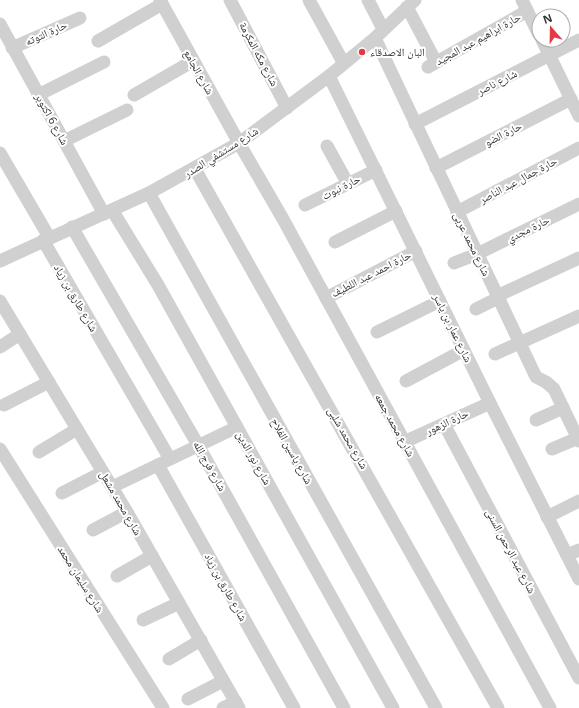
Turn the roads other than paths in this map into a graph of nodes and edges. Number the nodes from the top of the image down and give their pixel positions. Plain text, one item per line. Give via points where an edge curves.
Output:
1 (230, 0) edge
2 (309, 0) edge
3 (368, 0) edge
4 (161, 2) edge
5 (411, 3) edge
6 (524, 6) edge
7 (80, 18) dead end
8 (531, 20) edge
9 (0, 24) edge
10 (379, 34) junction
11 (579, 40) edge
12 (98, 41) dead end
13 (12, 48) junction
14 (546, 48) edge
15 (549, 55) junction
16 (193, 61) junction
17 (104, 62) dead end
18 (344, 62) junction
19 (329, 76) junction
20 (38, 95) junction
21 (134, 95) dead end
22 (571, 99) junction
23 (287, 108) junction
24 (127, 110) dead end
25 (579, 116) edge
26 (415, 124) junction
27 (64, 141) junction
28 (239, 143) junction
29 (327, 146) dead end
30 (579, 148) edge
31 (0, 153) edge
32 (436, 168) junction
33 (196, 169) junction
34 (376, 170) junction
35 (348, 184) junction
36 (148, 194) junction
37 (579, 204) edge
38 (306, 205) dead end
39 (396, 211) junction
40 (108, 212) junction
41 (457, 212) junction
42 (72, 227) junction
43 (46, 239) junction
44 (335, 242) dead end
45 (416, 251) junction
46 (477, 254) junction
47 (579, 258) edge
48 (0, 260) edge
49 (454, 263) dead end
50 (498, 297) junction
51 (326, 298) junction
52 (0, 301) edge
53 (440, 301) junction
54 (476, 309) dead end
55 (579, 316) edge
56 (377, 332) dead end
57 (20, 334) junction
58 (520, 344) junction
59 (0, 347) edge
60 (464, 350) junction
61 (495, 354) dead end
62 (406, 381) dead end
63 (49, 382) junction
64 (490, 403) junction
65 (4, 405) dead end
66 (563, 408) junction
67 (536, 420) dead end
68 (444, 424) junction
69 (237, 427) junction
70 (78, 429) junction
71 (578, 439) edge
72 (404, 442) junction
73 (198, 445) junction
74 (0, 449) edge
75 (552, 449) dead end
76 (39, 452) dead end
77 (170, 459) junction
78 (158, 465) junction
79 (103, 472) junction
80 (112, 487) junction
81 (62, 493) dead end
82 (579, 501) edge
83 (127, 512) junction
84 (547, 517) junction
85 (93, 530) dead end
86 (579, 550) edge
87 (567, 555) junction
88 (152, 556) junction
89 (117, 576) dead end
90 (579, 579) edge
91 (179, 603) junction
92 (143, 620) dead end
93 (200, 640) junction
94 (169, 659) dead end
95 (579, 678) edge
96 (224, 680) junction
97 (188, 699) dead end
98 (237, 705) edge
99 (163, 708) edge
100 (223, 708) edge
101 (294, 708) edge
102 (344, 708) edge
103 (393, 708) edge
104 (436, 708) edge
105 (498, 708) edge
106 (550, 708) edge

1 - 23 street, شارع مكه المكرمة
2 - 18 street
3 - 10 street, شارع محمد عربى
4 - 12 street
4 - 16 street, شارع الجامع
5 - 6 street, حارة ابراهيم عبد المجيد via 432,65
5 - 10 street, شارع مستشفي الصدر
6 - 8 street
7 - 13 street, حارة التوته
9 - 13 street, شارع 6 اكتوبر
10 - 18 street, شارع مستشفي الصدر
10 - 26 street, شارع محمد عربى
11 - 15 street, شارع ناصر
13 - 20 street, شارع 6 اكتوبر
14 - 15 street
15 - 22 street
15 - 26 street, شارع ناصر
16 - 21 street
16 - 28 street, شارع الجامع
17 - 20 street
18 - 19 street, شارع مستشفي الصدر
19 - 23 street, شارع مستشفي الصدر
19 - 34 street, شارع عمار بن ياسر
20 - 27 street, شارع 6 اكتوبر
22 - 25 street
22 - 32 street, حارة الضو
23 - 28 street, شارع مستشفي الصدر
24 - 27 street
26 - 32 street, شارع محمد عربى
27 - 40 street, شارع 6 اكتوبر
28 - 33 street, شارع مستشفي الصدر
28 - 51 street, شارع محمد جمعه
29 - 35 street
30 - 41 street, حارة جمال عبد الناصر
31 - 43 street, شارع طارق بن زياد
32 - 41 street, شارع محمد عربى
33 - 36 street, شارع مستشفي الصدر
33 - 105 street, شارع محمد شلبى
34 - 35 street, حارة نبوت
34 - 39 street, شارع عمار بن ياسر
35 - 38 street, حارة نبوت
36 - 40 street, شارع مستشفي الصدر
36 - 104 street, شارع ياسين الفلاح
37 - 46 street, حارة مجدي
39 - 44 street
39 - 45 street, شارع عمار بن ياسر
40 - 42 street, شارع مستشفي الصدر
40 - 69 street, شارع نور الدين via 158,285
41 - 46 street, شارع محمد عربى
42 - 43 street, شارع مستشفي الصدر
42 - 73 street, شارع فرج الله
43 - 48 street, شارع مستشفي الصدر
43 - 77 street, شارع طارق بن زياد
45 - 51 street, حارة احمد عبد اللطيف
45 - 53 street, شارع عمار بن ياسر
46 - 49 street, حارة مجدي
46 - 50 street, شارع محمد عربى
47 - 50 street
50 - 54 street
50 - 58 street, شارع محمد عربى
51 - 72 street, شارع محمد جمعه
52 - 57 street, شارع محمد مشعل
53 - 56 street
53 - 60 street, شارع عمار بن ياسر
55 - 58 street
57 - 59 street
57 - 63 street, شارع محمد مشعل
58 - 61 street
58 - 66 street, شارع محمد عربى via 536,377 551,385
60 - 62 street
60 - 64 street, شارع عمار بن ياسر
63 - 65 street
63 - 70 street, شارع محمد مشعل
64 - 68 street, حارة الزهور
64 - 84 street, شارع عمار بن ياسر
66 - 67 street
66 - 71 street, شارع محمد عربى
68 - 72 street, حارة الزهور
68 - 95 street, شارع عبد الرحمن السنى
69 - 73 street
69 - 103 street, شارع نور الدين
70 - 76 street
70 - 79 street, شارع محمد مشعل
71 - 75 street
72 - 106 street, شارع محمد جمعه
73 - 77 street
73 - 102 street, شارع فرج الله
74 - 99 street, شارع سليمان محمد
77 - 78 street
78 - 80 street
78 - 101 street, شارع طارق بن زياد
79 - 80 street, شارع محمد مشعل
79 - 81 street
80 - 83 street, شارع محمد مشعل
82 - 84 street
83 - 85 street
83 - 88 street, شارع محمد مشعل
84 - 87 street, شارع عمار بن ياسر
86 - 87 street
87 - 90 street, شارع عمار بن ياسر
88 - 89 street
88 - 91 street, شارع محمد مشعل
91 - 92 street
91 - 93 street, شارع محمد مشعل
93 - 94 street
93 - 96 street, شارع محمد مشعل
96 - 97 street
96 - 98 street, شارع محمد مشعل
98 - 100 street

